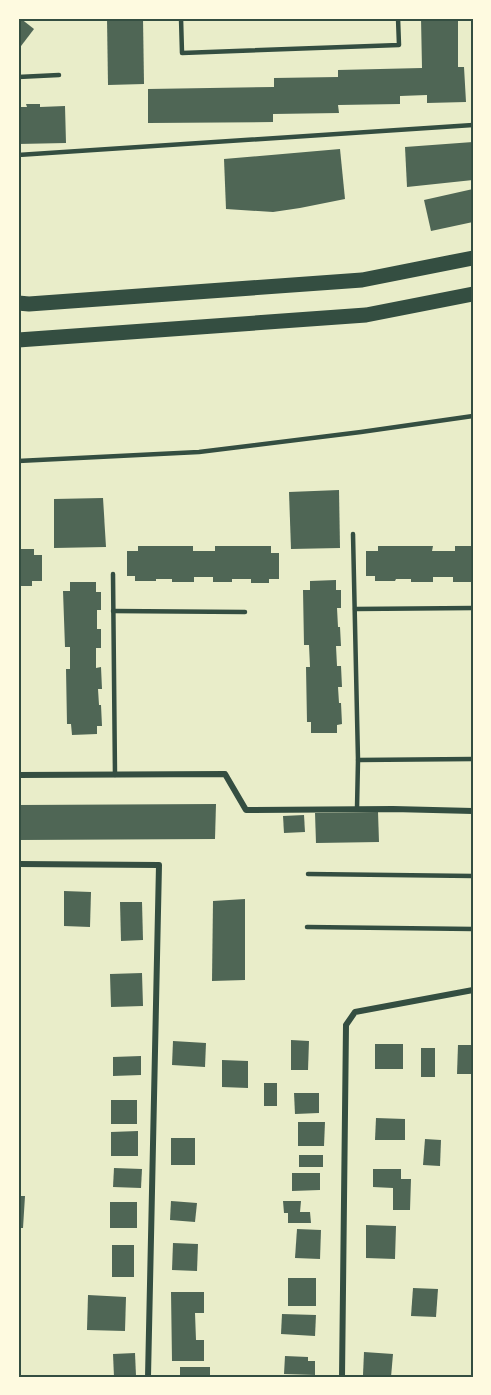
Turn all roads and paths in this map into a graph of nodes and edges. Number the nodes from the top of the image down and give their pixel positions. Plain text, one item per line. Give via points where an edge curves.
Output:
1 (182, 18) edge
2 (398, 18) edge
3 (59, 75) dead end
4 (18, 77) edge
5 (473, 125) edge
6 (18, 155) edge
7 (473, 258) edge
8 (473, 294) edge
9 (18, 303) edge
10 (18, 340) edge
11 (473, 416) edge
12 (18, 461) edge
13 (353, 534) dead end
14 (113, 574) dead end
15 (473, 608) edge
16 (355, 609) junction
17 (113, 611) junction
18 (245, 612) dead end
19 (473, 759) edge
20 (357, 760) junction
21 (18, 775) edge
22 (115, 775) junction
23 (357, 809) junction
24 (473, 811) edge
25 (18, 864) edge
26 (308, 874) dead end
27 (473, 876) edge
28 (307, 927) dead end
29 (473, 929) edge
30 (473, 990) edge
31 (148, 1377) edge
32 (342, 1377) edge

1 - 2 lane via 182,53 399,45
3 - 4 lane
5 - 6 lane
7 - 9 main road via 362,280
8 - 10 main road via 366,315
11 - 12 lane via 199,452
13 - 16 lane
14 - 17 lane
15 - 16 lane
16 - 20 lane
17 - 18 lane
17 - 22 lane
19 - 20 lane
20 - 23 lane
21 - 22 street
22 - 23 street via 225,774 246,810
23 - 24 street
25 - 31 street via 159,865
26 - 27 lane
28 - 29 lane
30 - 32 street via 355,1012 346,1025

